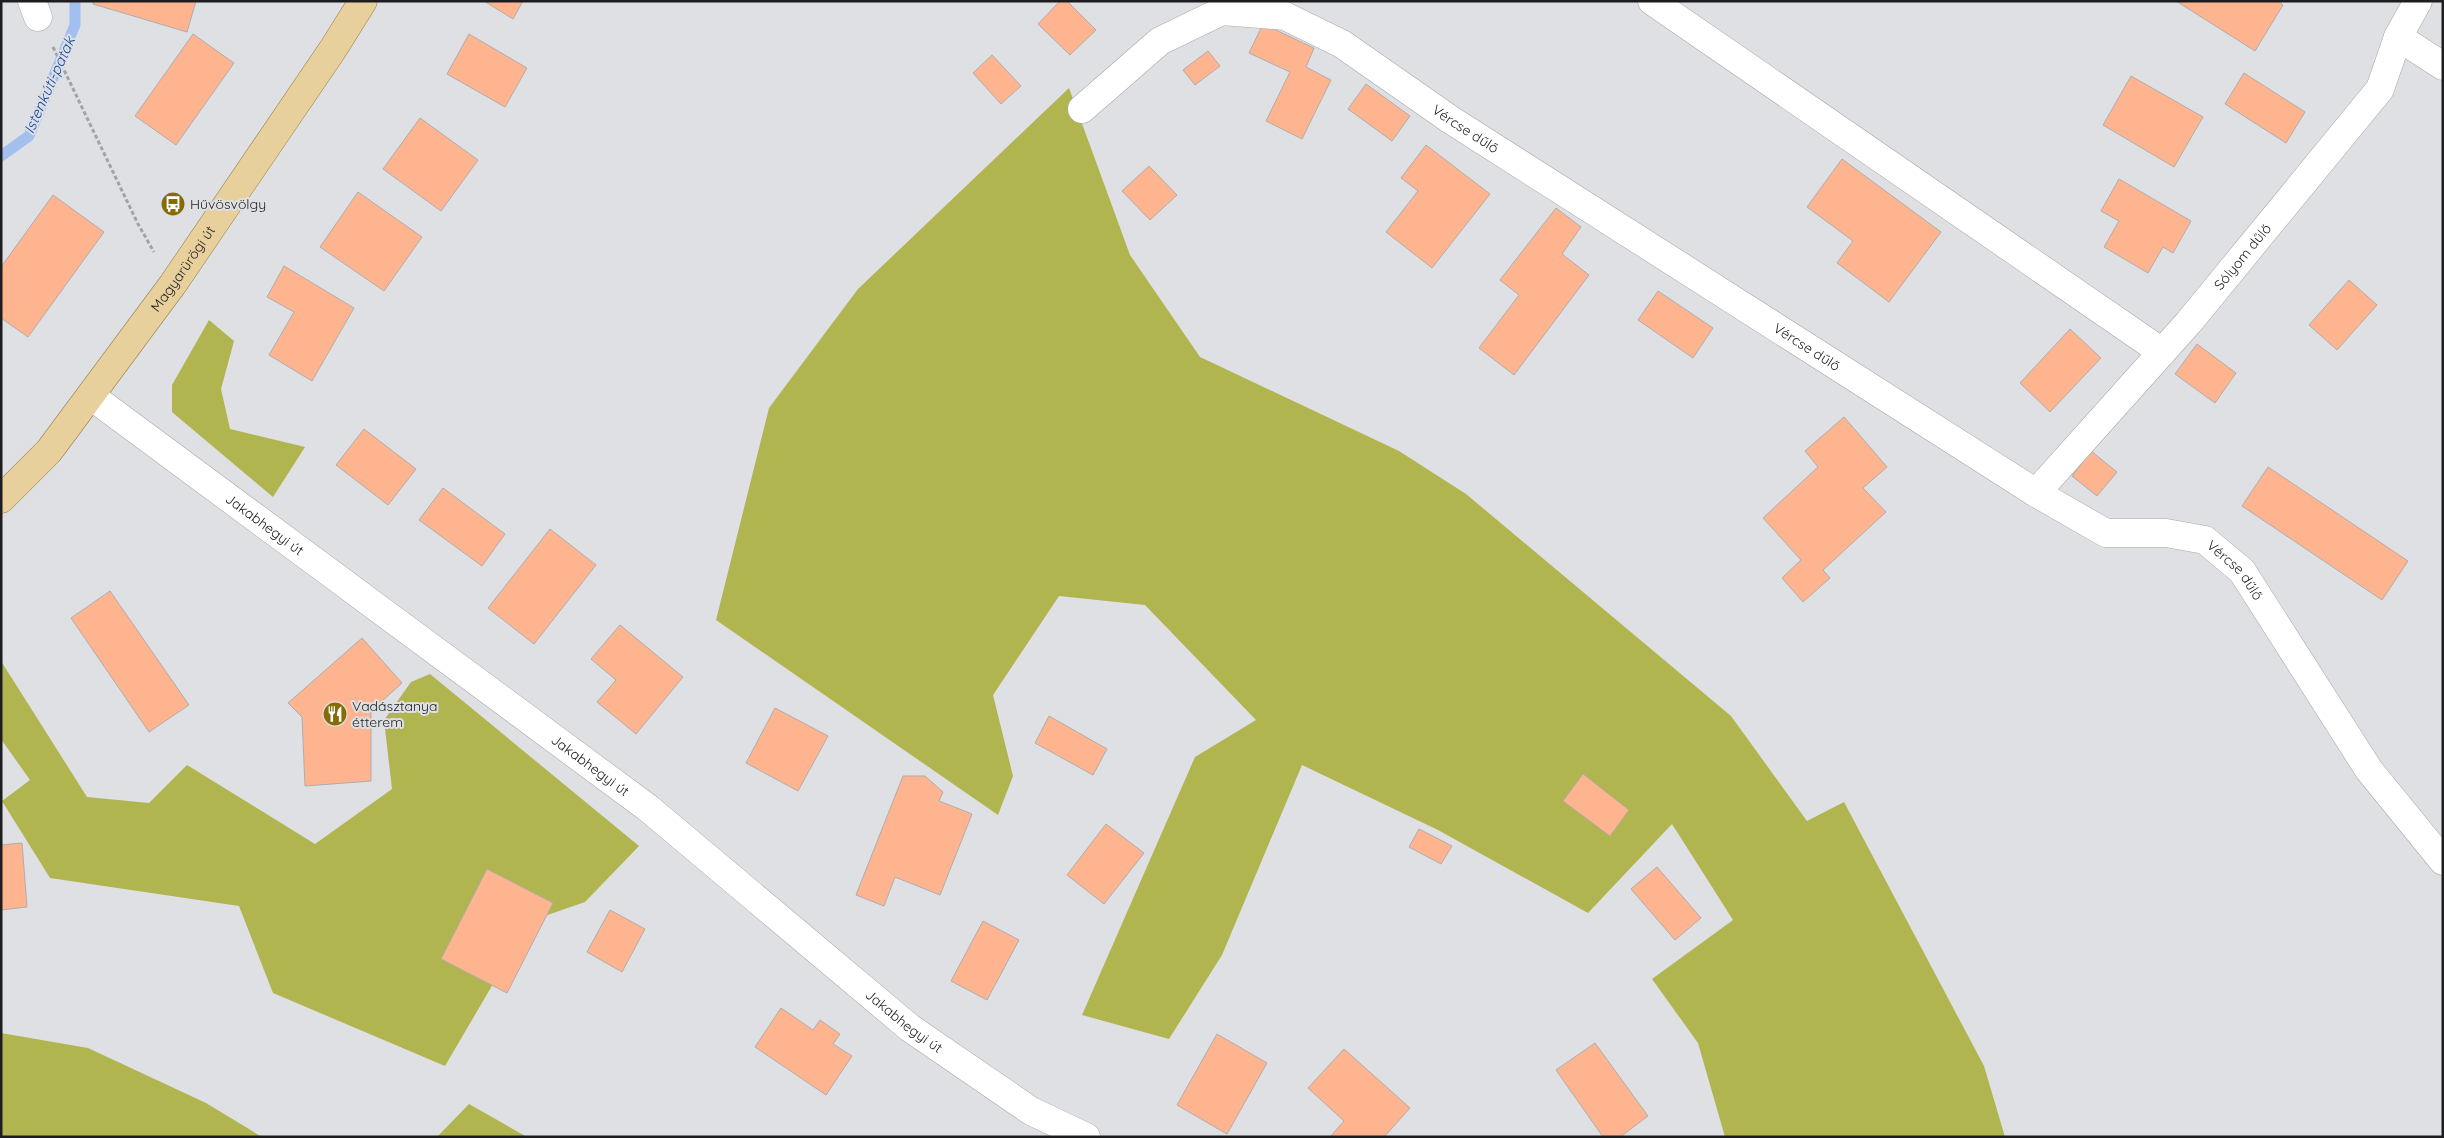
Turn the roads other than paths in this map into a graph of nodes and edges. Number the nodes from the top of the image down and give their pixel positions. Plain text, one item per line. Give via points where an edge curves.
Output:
1 (363, 1) edge
2 (1652, 1) edge
3 (2418, 1) edge
4 (2398, 37) junction
5 (2443, 66) edge
6 (1082, 109) dead end
7 (2162, 352) junction
8 (91, 396) junction
9 (2036, 493) junction
10 (1, 499) edge
11 (2443, 861) edge
12 (1086, 1137) edge

1 - 8 main road, Magyarürögi út via 334,49 173,284
2 - 7 street
3 - 4 street, Sólyom dűlő
4 - 5 street
4 - 7 street, Sólyom dűlő via 2380,89
6 - 9 street, Vércse dűlő via 1160,41 1222,11 1285,16 1342,44 1451,120
7 - 9 street, Sólyom dűlő
8 - 10 main road, Magyarürögi út via 49,451
8 - 12 street, Jakabhegyi út via 648,808 910,1028 1031,1112
9 - 11 street, Vércse dűlő via 2106,532 2166,533 2204,540 2242,571 2369,770

